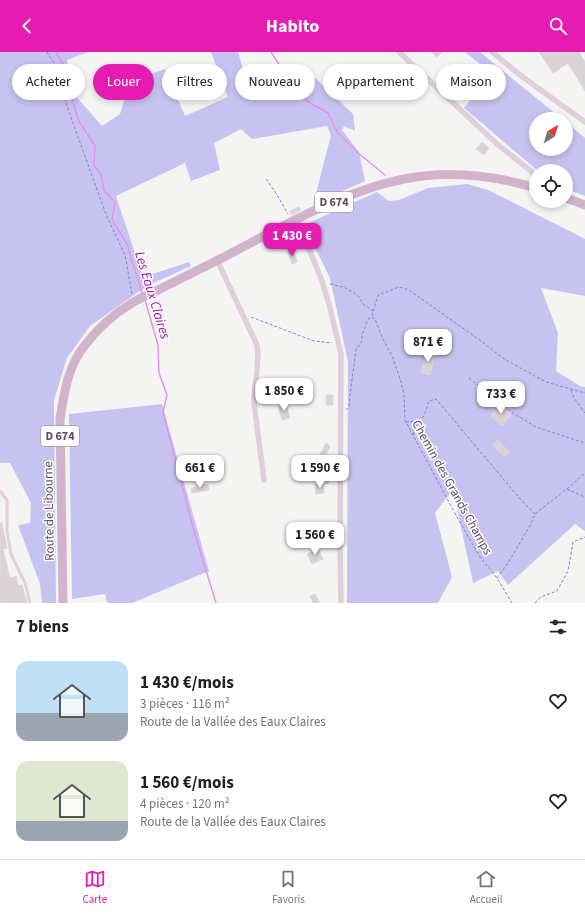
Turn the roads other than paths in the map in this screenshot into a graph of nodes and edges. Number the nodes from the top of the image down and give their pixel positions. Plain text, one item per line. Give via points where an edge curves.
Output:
1 (399, 52) edge
2 (492, 52) edge
3 (585, 122) edge
4 (529, 170) edge
5 (529, 186) edge
6 (573, 201) edge
7 (585, 205) edge
8 (293, 222) junction
9 (217, 260) junction
10 (264, 480) dead end
11 (0, 491) edge
12 (30, 603) edge
13 (62, 603) edge
14 (341, 603) edge

1 - 4 street via 496,144
2 - 3 street
5 - 8 main road, Route de Libourne / D 674 via 476,175 433,175 405,179 358,192
6 - 7 main road
8 - 9 main road, Route de Libourne / D 674
8 - 14 street via 307,244 323,283 341,354
9 - 10 street via 257,345 254,403
9 - 13 main road, Route de Libourne / D 674 via 136,300 107,321 84,346 68,376 60,419
11 - 12 lane via 7,500 7,531 11,554 25,583

